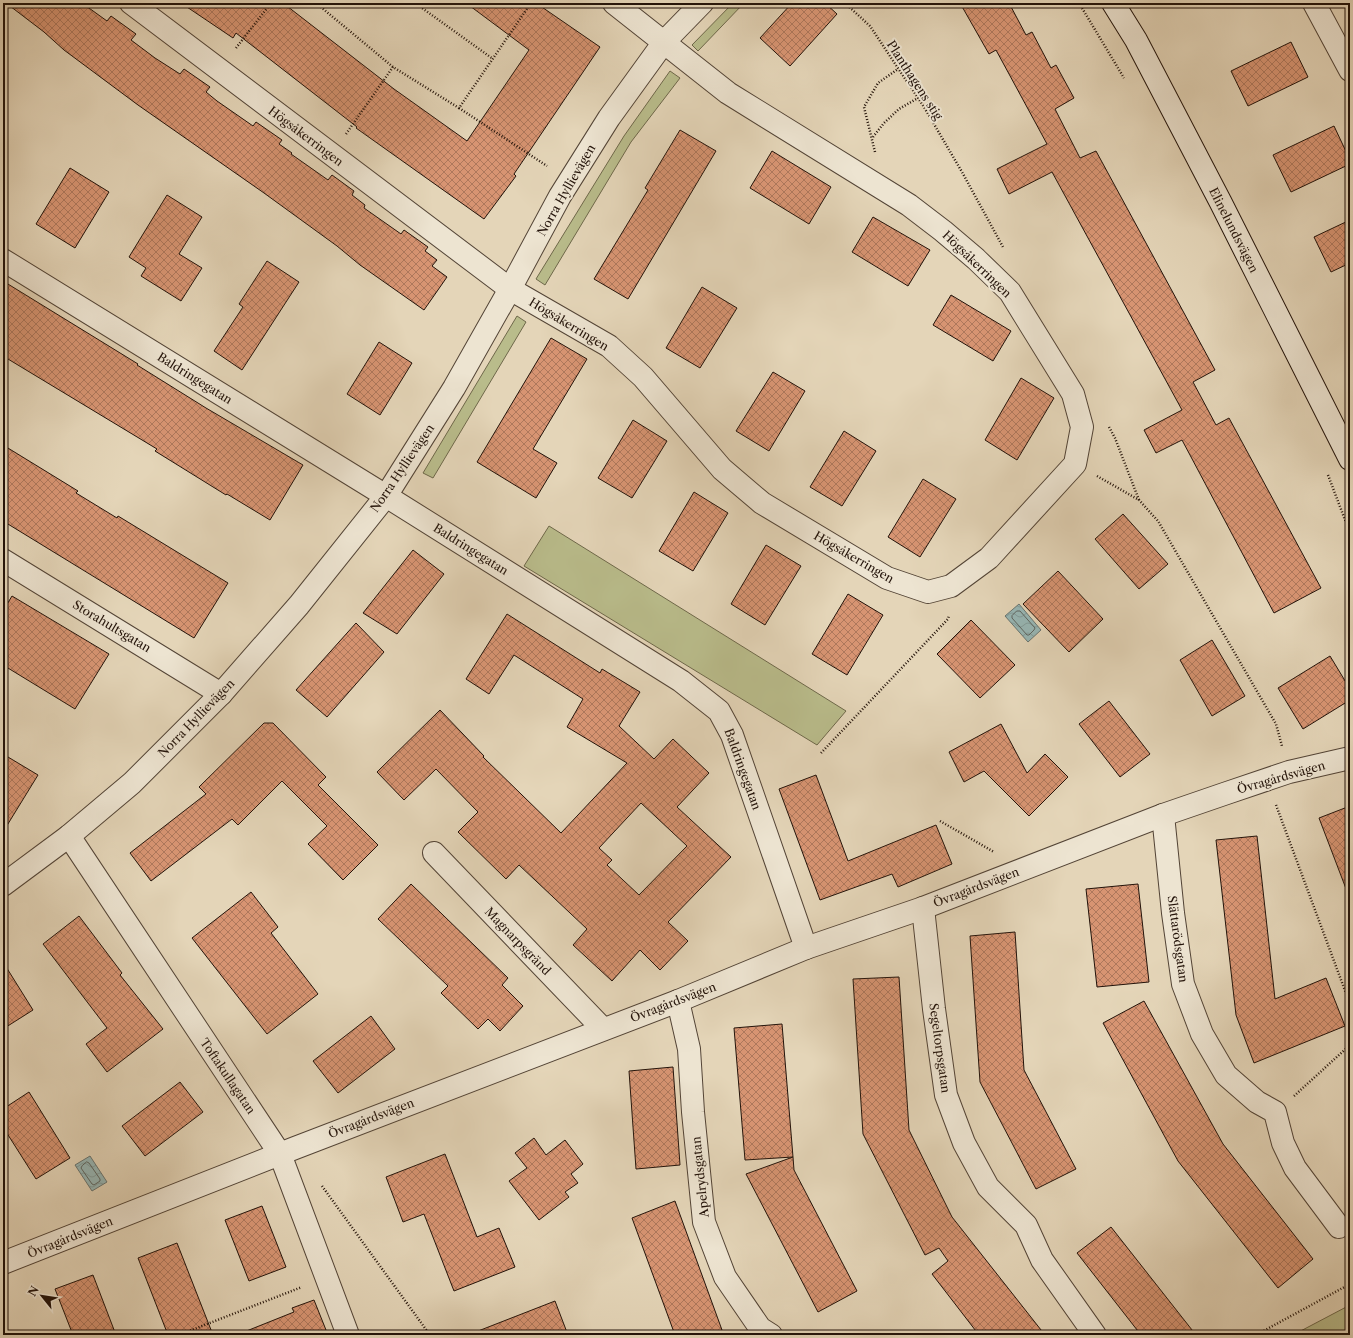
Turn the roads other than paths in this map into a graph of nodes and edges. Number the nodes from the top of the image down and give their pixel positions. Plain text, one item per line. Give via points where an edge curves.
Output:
1 (131, 3) edge
2 (614, 3) edge
3 (702, 3) edge
4 (1113, 3) edge
5 (1314, 3) edge
6 (664, 42) junction
7 (1350, 70) edge
8 (3, 260) edge
9 (510, 289) junction
10 (1350, 459) edge
11 (386, 496) junction
12 (3, 560) edge
13 (221, 694) junction
14 (1350, 758) edge
15 (1163, 815) junction
16 (70, 836) junction
17 (434, 853) dead end
18 (5, 880) edge
19 (923, 908) junction
20 (806, 948) junction
21 (678, 1001) junction
22 (603, 1029) junction
23 (280, 1154) junction
24 (1339, 1226) dead end
25 (3, 1263) edge
26 (348, 1335) edge
27 (771, 1335) edge
28 (1095, 1335) edge

1 - 9 street, Högsåkerringen
2 - 6 street, Högsåkerringen
3 - 6 street, Norra Hyllievägen
4 - 10 street, Elinelundsvägen via 1136,40 1221,203
5 - 7 street
6 - 9 street, Norra Hyllievägen via 609,118 560,196
6 - 9 street, Högsåkerringen via 728,93 909,205 976,259 1010,292 1073,394 1082,427 1075,464 989,558 951,586 928,592 887,578 762,503 722,469 643,377 609,346
8 - 11 street, Baldringegatan
9 - 11 street, Norra Hyllievägen via 454,388
11 - 13 street, Norra Hyllievägen via 299,605
11 - 20 street, Baldringegatan via 681,681 719,711 732,735
12 - 13 street, Storahultsgatan
13 - 16 street, Norra Hyllievägen via 132,783
14 - 15 street, Övragårdsvägen via 1289,772
15 - 19 street, Övragårdsvägen
15 - 24 street, Slättarödsgatan via 1183,984 1202,1034 1226,1075 1257,1102 1275,1112 1283,1143 1295,1168
16 - 18 street, Norra Hyllievägen
16 - 23 street, Toftakullagatan
17 - 22 street, Magnarpsgränd
19 - 20 street, Övragårdsvägen
19 - 28 street, Segeltorpsgatan via 946,1095 964,1143 988,1186 1026,1225 1042,1260
20 - 21 street, Övragårdsvägen
21 - 22 street, Övragårdsvägen
21 - 27 street, Apelrydsgatan via 689,1049 704,1222 725,1277 760,1328
22 - 23 street, Övragårdsvägen
23 - 25 street, Övragårdsvägen
23 - 26 street, Toftakullagatan

